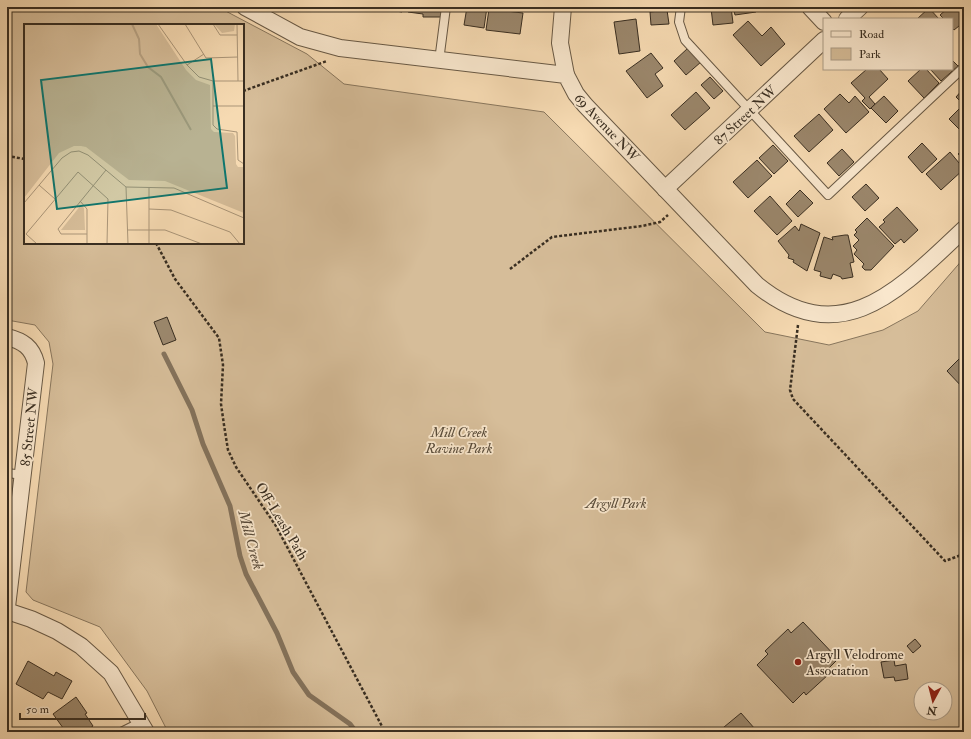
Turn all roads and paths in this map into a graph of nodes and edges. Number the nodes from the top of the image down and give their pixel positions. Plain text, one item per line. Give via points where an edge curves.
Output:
1 (245, 7) edge
2 (446, 7) edge
3 (563, 7) edge
4 (681, 7) edge
5 (810, 7) edge
6 (860, 7) edge
7 (848, 18) edge
8 (823, 21) edge
9 (823, 41) edge
10 (330, 46) junction
11 (439, 61) junction
12 (964, 67) edge
13 (566, 75) junction
14 (244, 91) edge
15 (749, 111) junction
16 (7, 156) edge
17 (24, 160) edge
18 (665, 189) junction
19 (668, 215) dead end
20 (964, 229) edge
21 (157, 244) edge
22 (510, 269) dead end
23 (798, 325) dead end
24 (7, 337) edge
25 (7, 473) edge
26 (24, 475) junction
27 (964, 554) edge
28 (7, 607) edge
29 (7, 612) edge
30 (144, 727) edge
31 (121, 732) edge
32 (385, 732) edge

1 - 10 street via 300,37
2 - 11 lane
3 - 13 street, 69 Avenue NW via 560,43
4 - 15 lane via 679,22 685,40
5 - 8 street
6 - 7 street
9 - 15 street, 87 Street NW
10 - 11 street
10 - 14 path via 330,58 326,62
11 - 13 street
12 - 15 lane via 828,195
13 - 18 street, 69 Avenue NW via 585,105
15 - 18 street, 87 Street NW
16 - 17 path
18 - 20 street, 69 Avenue NW via 757,286 793,308 822,315 836,315 866,307 893,292
19 - 22 path via 660,222 642,226 552,237
21 - 32 path, Off-Leash Path via 175,278 220,338 221,404 228,450 236,467 276,526
23 - 27 path via 790,390 793,398 945,561
24 - 26 street, 85 Street NW via 27,345 34,354 36,363
25 - 26 lane
26 - 28 street, 85 Street NW
29 - 30 street via 31,619 82,646 111,673
30 - 31 lane

